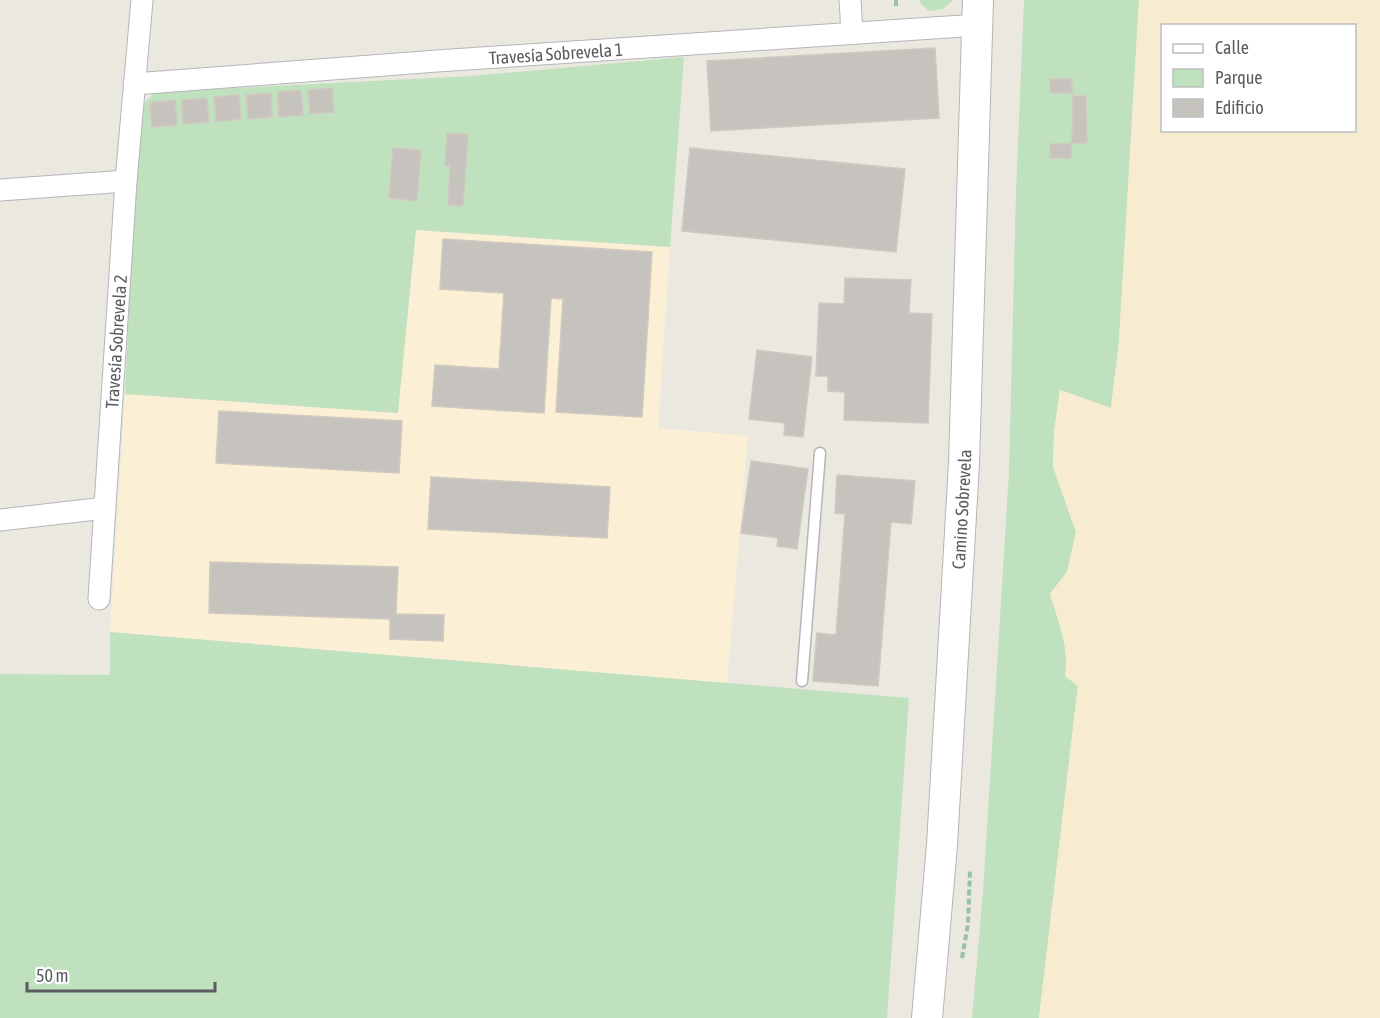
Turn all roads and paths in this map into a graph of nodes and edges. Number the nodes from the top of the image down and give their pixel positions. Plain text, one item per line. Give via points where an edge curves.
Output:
1 (142, 0) edge
2 (850, 0) edge
3 (978, 13) edge
4 (852, 33) junction
5 (134, 84) junction
6 (126, 181) junction
7 (0, 190) edge
8 (820, 453) dead end
9 (105, 508) junction
10 (0, 520) edge
11 (99, 599) dead end
12 (802, 681) dead end
13 (927, 1018) edge

1 - 5 street, Travesía Sobrevela 2
2 - 4 street
3 - 4 street, Travesía Sobrevela 1
3 - 13 main road, Camino Sobrevela via 964,463 942,845
4 - 5 street, Travesía Sobrevela 1
5 - 6 street, Travesía Sobrevela 2
6 - 7 street
6 - 9 street, Travesía Sobrevela 2
8 - 12 lane
9 - 10 street
9 - 11 street, Travesía Sobrevela 2

